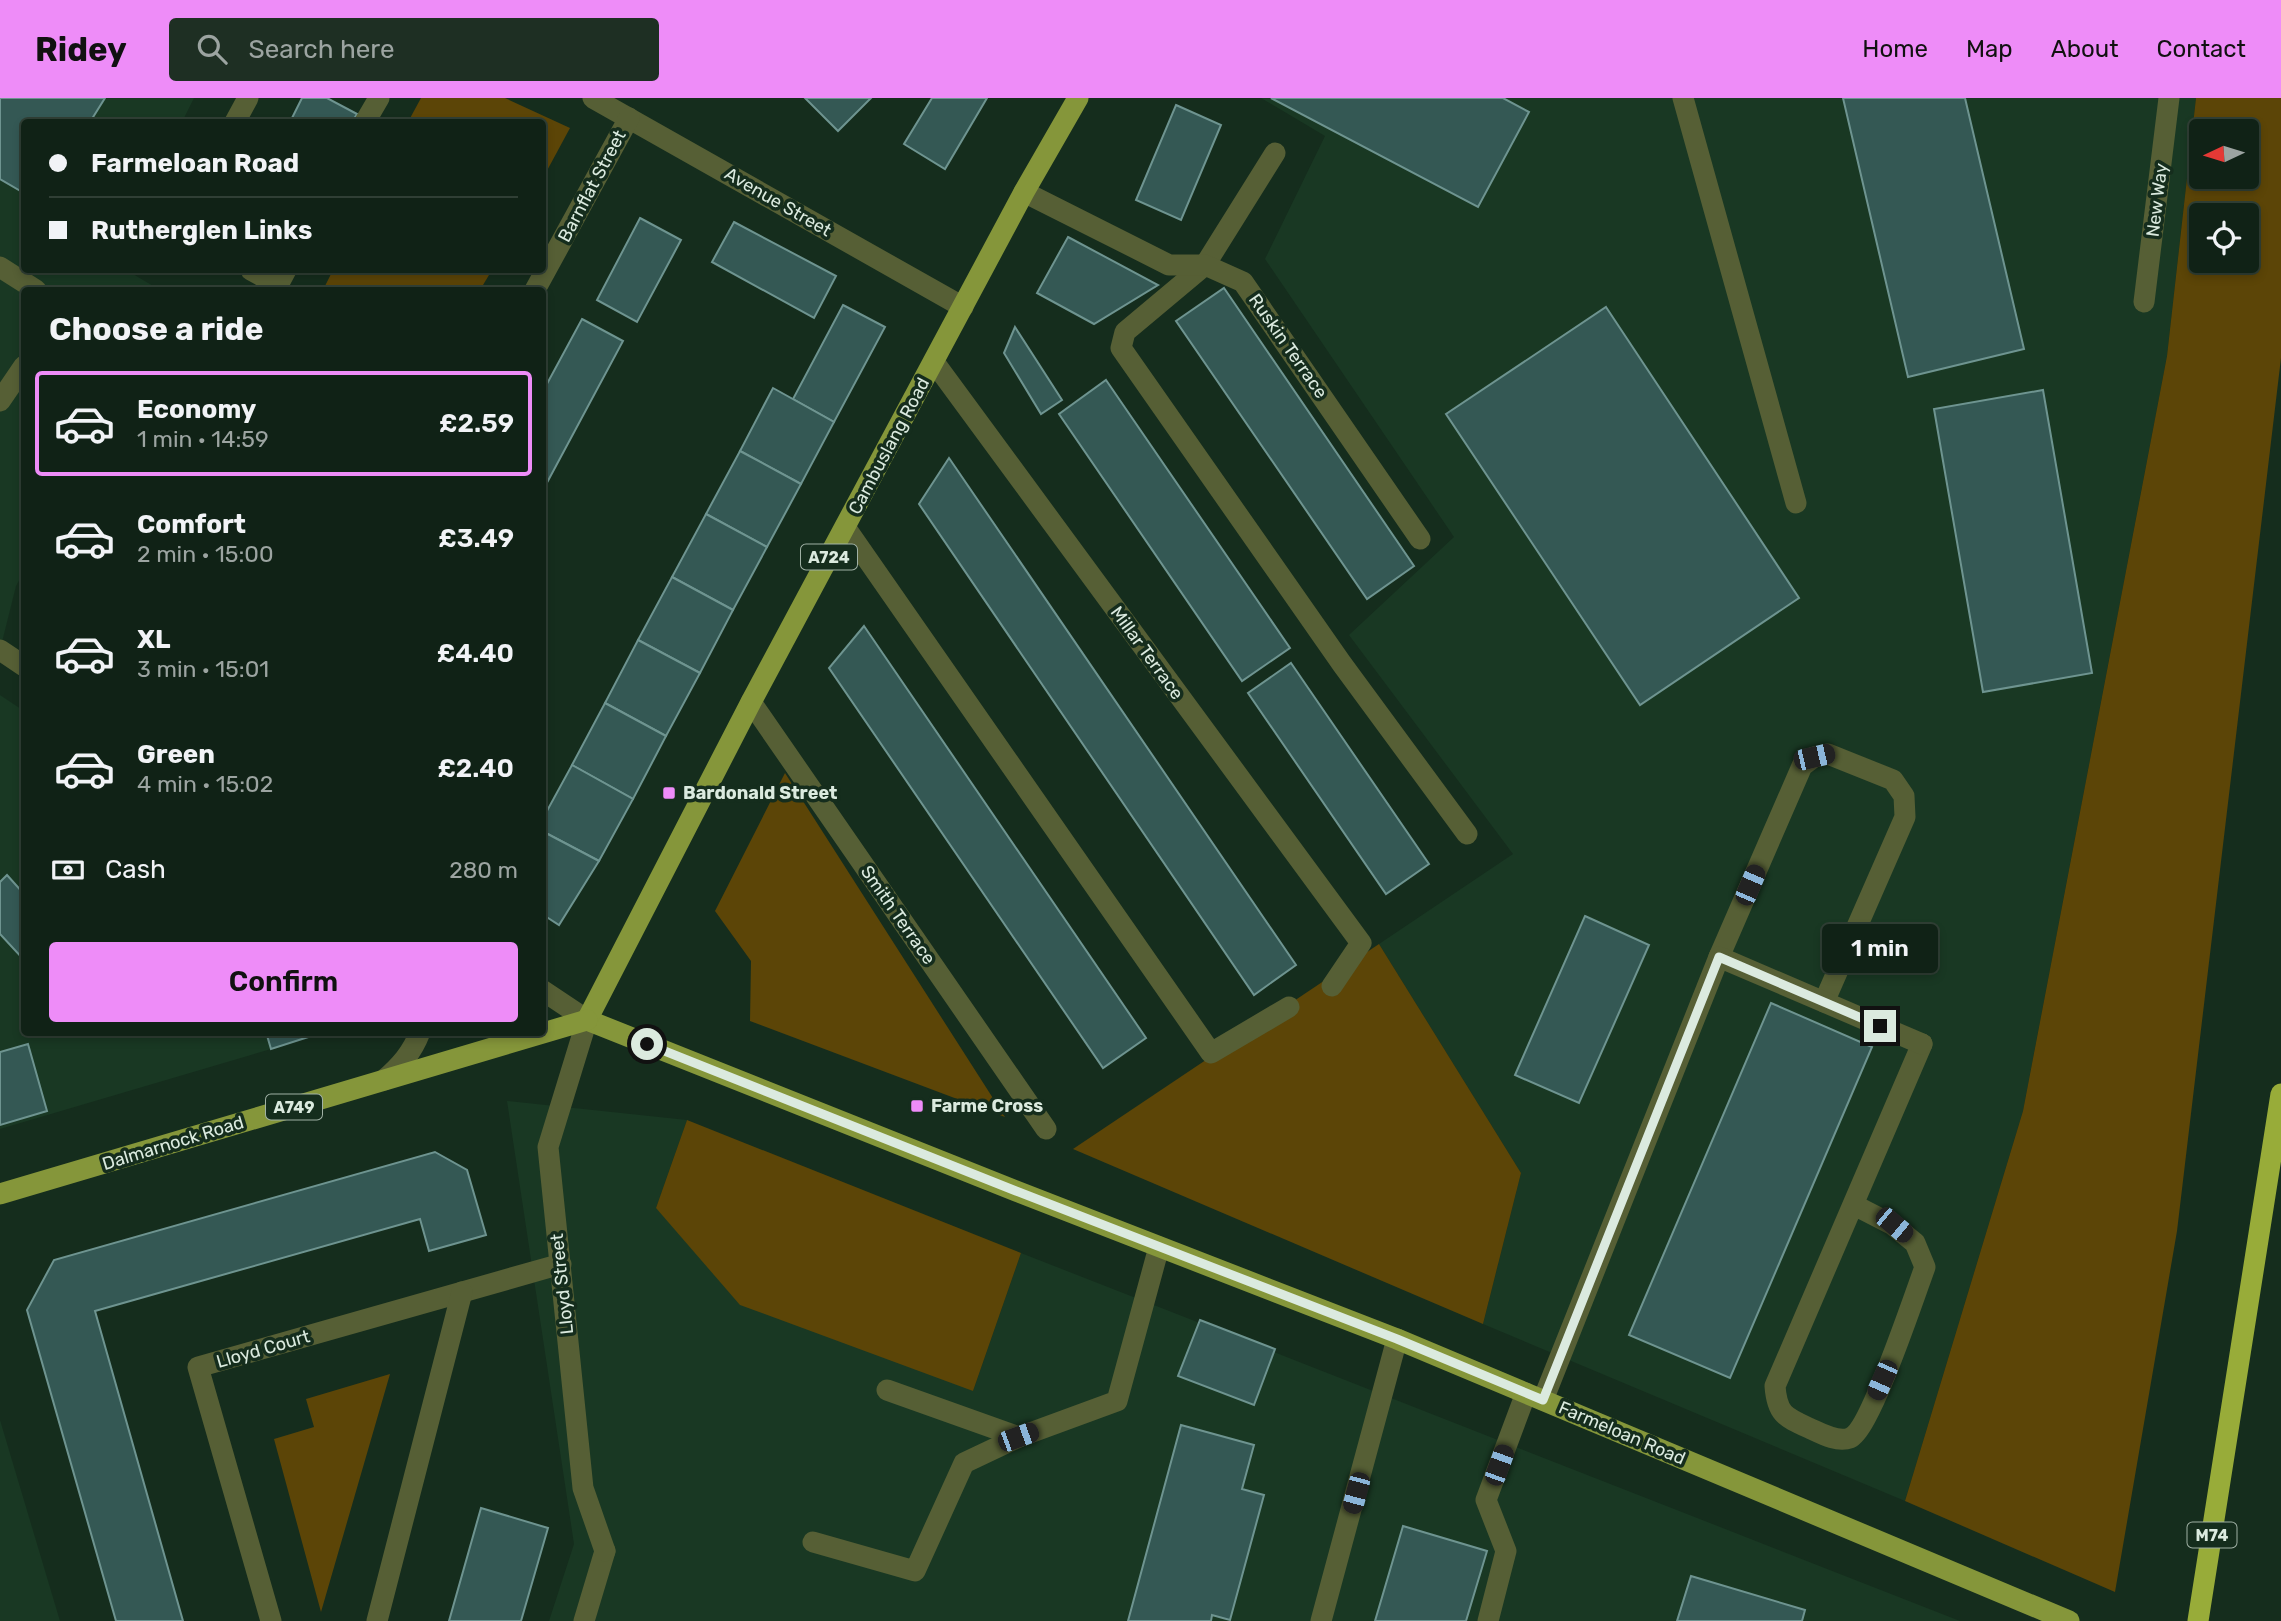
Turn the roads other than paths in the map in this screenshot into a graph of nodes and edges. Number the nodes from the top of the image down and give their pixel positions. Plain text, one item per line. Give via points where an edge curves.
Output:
1 (248, 98) edge
2 (379, 98) edge
3 (593, 98) edge
4 (1078, 98) edge
5 (1683, 98) edge
6 (2169, 98) edge
7 (629, 118) junction
8 (237, 119) edge
9 (367, 119) edge
10 (1275, 153) dead end
11 (1024, 192) junction
12 (1205, 265) junction
13 (0, 267) edge
14 (546, 270) edge
15 (256, 273) edge
16 (284, 273) edge
17 (31, 287) edge
18 (2144, 302) dead end
19 (963, 307) junction
20 (934, 362) junction
21 (21, 370) edge
22 (0, 401) edge
23 (1796, 503) dead end
24 (845, 527) junction
25 (1420, 539) dead end
26 (0, 650) edge
27 (21, 664) edge
28 (751, 702) junction
29 (1467, 834) dead end
30 (1719, 957) junction
31 (1332, 986) dead end
32 (546, 993) edge
33 (1824, 1002) junction
34 (1289, 1007) dead end
35 (587, 1020) junction
36 (546, 1032) edge
37 (418, 1036) edge
38 (533, 1036) edge
39 (384, 1080) junction
40 (2281, 1094) edge
41 (1046, 1129) dead end
42 (0, 1194) edge
43 (1854, 1205) junction
44 (1159, 1247) junction
45 (561, 1264) junction
46 (462, 1292) junction
47 (1397, 1339) junction
48 (887, 1390) dead end
49 (1534, 1396) junction
50 (1018, 1437) junction
51 (813, 1542) dead end
52 (271, 1621) edge
53 (377, 1621) edge
54 (584, 1621) edge
55 (1321, 1621) edge
56 (1488, 1621) edge
57 (2069, 1621) edge
58 (2198, 1621) edge

1 - 8 street
2 - 9 street
3 - 7 street, Avenue Street
4 - 11 main road, Cambuslang Road / A724
5 - 23 street
6 - 18 street, New Way
7 - 14 street, Barnflat Street
7 - 19 street, Avenue Street
10 - 12 street
11 - 12 street, Ruskin Terrace via 1168,265
11 - 19 main road, Cambuslang Road / A724
12 - 25 street, Ruskin Terrace via 1243,282
12 - 29 street via 1125,332 1121,348
13 - 17 street
15 - 16 street via 278,285
19 - 20 main road, Cambuslang Road / A724
20 - 24 main road, Cambuslang Road / A724
20 - 31 street, Millar Terrace via 1361,943
21 - 22 street
24 - 28 main road, Cambuslang Road / A724
24 - 34 street via 1211,1053
26 - 27 street
28 - 35 main road, Cambuslang Road / A724
28 - 41 street, Smith Terrace
30 - 33 street
30 - 33 street via 1802,766 1828,754 1893,780 1904,796 1905,817
30 - 49 street
32 - 35 street
33 - 43 street via 1922,1044
35 - 36 main road, Dalmarnock Road / A749
35 - 44 main road, Farmeloan Road
35 - 45 street, Lloyd Street via 548,1147
37 - 39 street via 402,1064
38 - 39 main road, Dalmarnock Road / A749
39 - 42 main road, Dalmarnock Road / A749
40 - 58 highway, M74
43 - 43 street via 1894,1225 1915,1243 1925,1267 1861,1429 1850,1438 1833,1438 1787,1418 1777,1404 1775,1386
44 - 47 main road, Farmeloan Road
44 - 50 street via 1117,1401
45 - 46 street, Lloyd Court
45 - 54 street, Lloyd Street via 583,1488 605,1551
46 - 52 street, Lloyd Court via 198,1367
46 - 53 street
47 - 49 main road, Farmeloan Road
47 - 55 street
48 - 50 street
49 - 56 street via 1486,1500 1506,1551
49 - 57 main road, Farmeloan Road
50 - 51 street via 964,1463 915,1571

